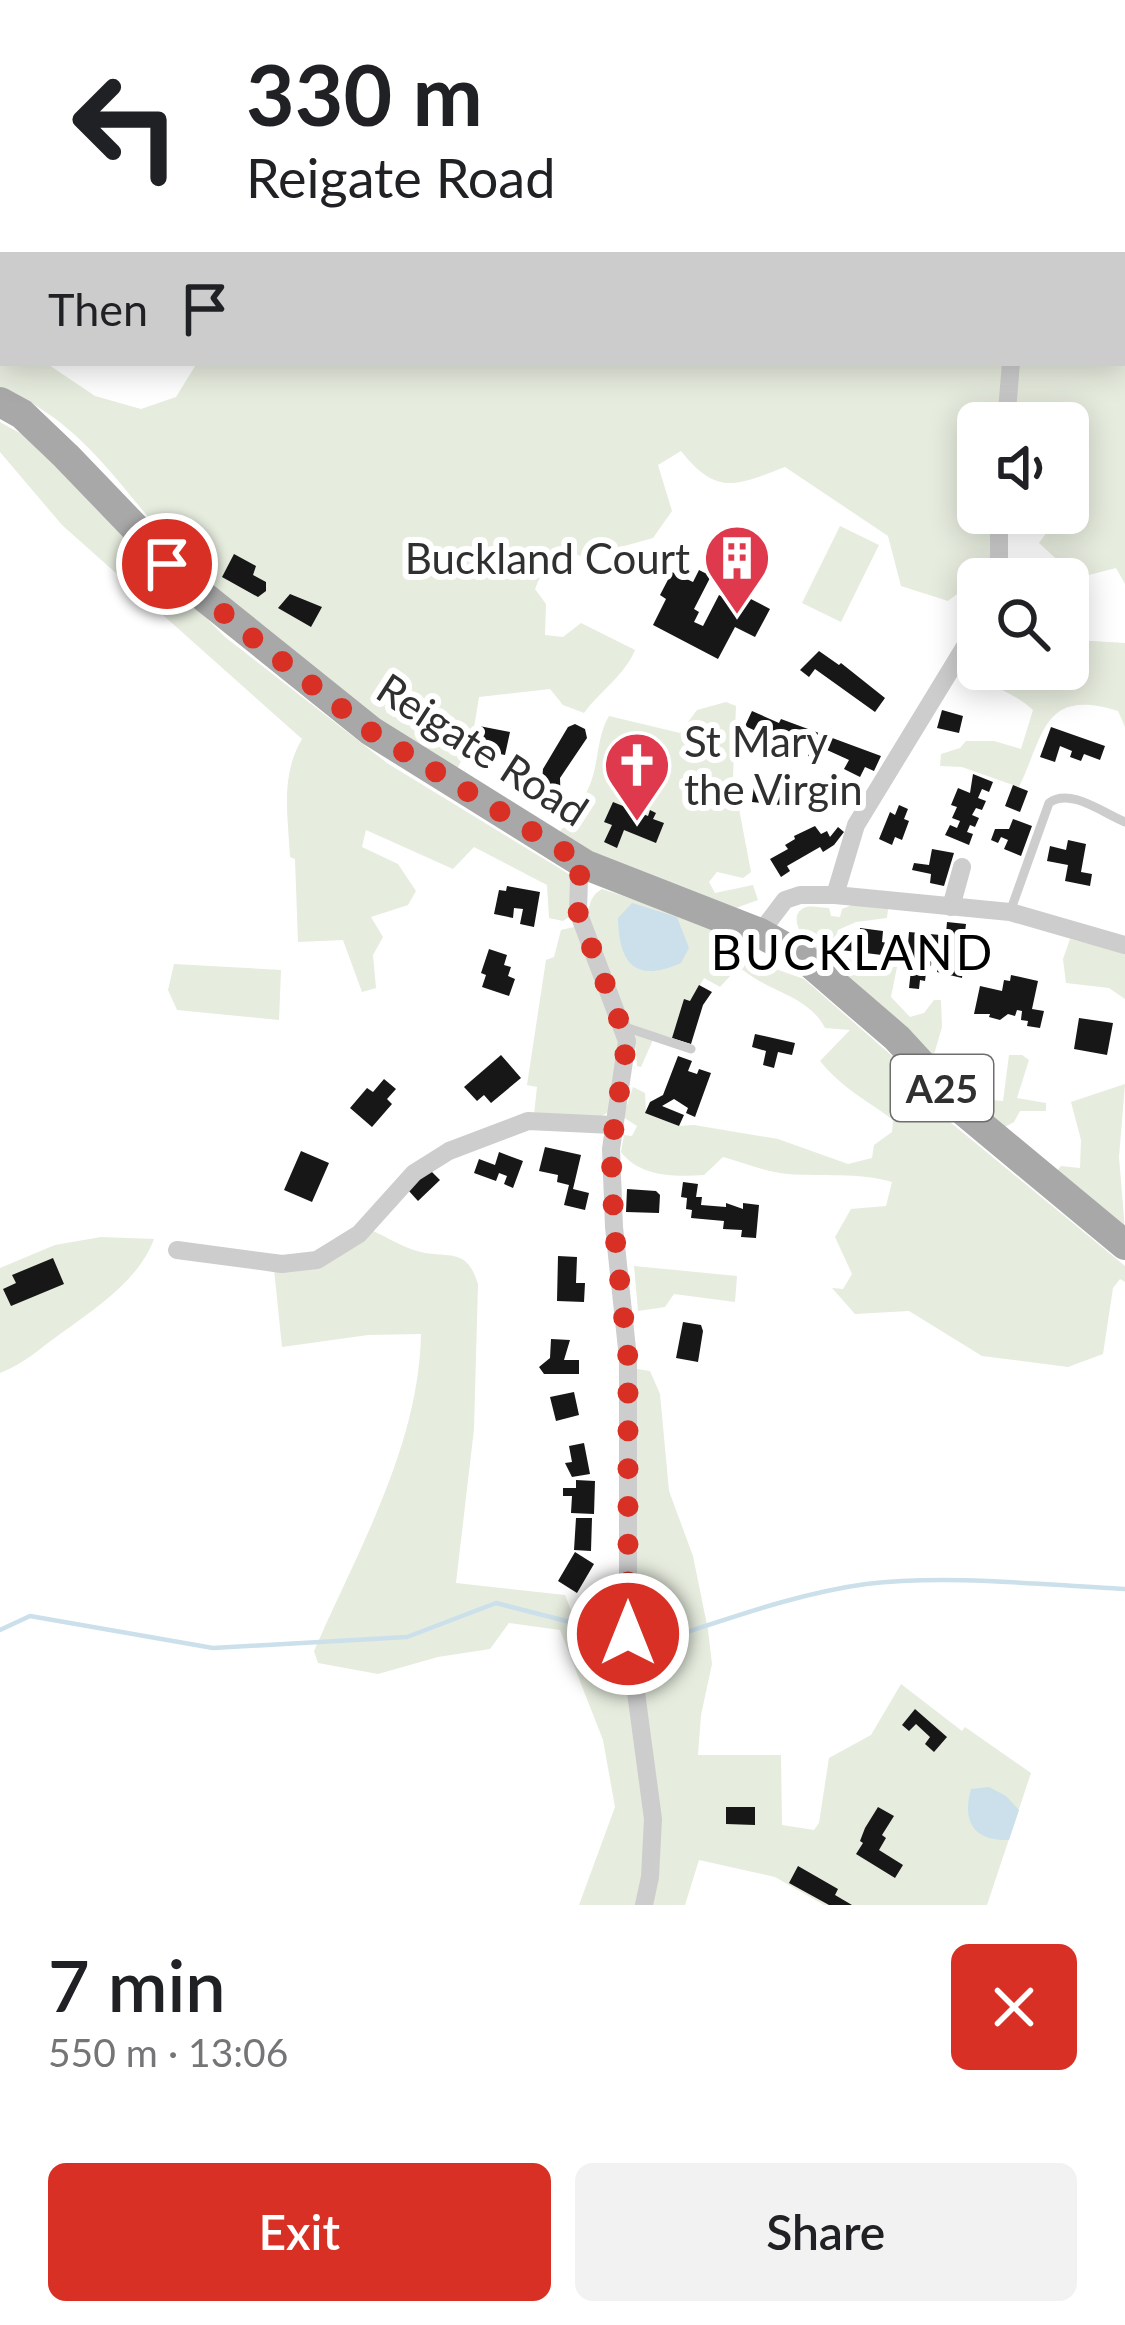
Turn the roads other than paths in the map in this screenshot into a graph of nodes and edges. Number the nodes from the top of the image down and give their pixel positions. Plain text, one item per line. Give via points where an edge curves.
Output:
1 (1011, 366) edge
2 (0, 402) edge
3 (1008, 402) edge
4 (957, 660) edge
5 (1125, 822) edge
6 (586, 865) junction
7 (962, 867) dead end
8 (835, 896) junction
9 (951, 907) junction
10 (1010, 913) junction
11 (760, 933) junction
12 (1125, 945) edge
13 (625, 1027) junction
14 (691, 1049) dead end
15 (612, 1125) junction
16 (1125, 1245) edge
17 (177, 1250) dead end
18 (644, 1905) edge

1 - 3 street
2 - 6 main road, Reigate Road / A25 via 66,455 193,588 289,668 370,731
4 - 8 street via 856,825
5 - 10 lane via 1056,797
6 - 11 main road, Reigate Road / A25
6 - 13 street via 578,912
7 - 9 street
8 - 9 street
8 - 11 street via 785,900
9 - 10 street
10 - 12 street
11 - 16 main road, Reigate Road / A25 via 826,976 966,1113
13 - 14 lane
13 - 15 street
15 - 17 street via 528,1120 434,1158 359,1234 316,1260 282,1264
15 - 18 street via 628,1358 628,1634 653,1819

